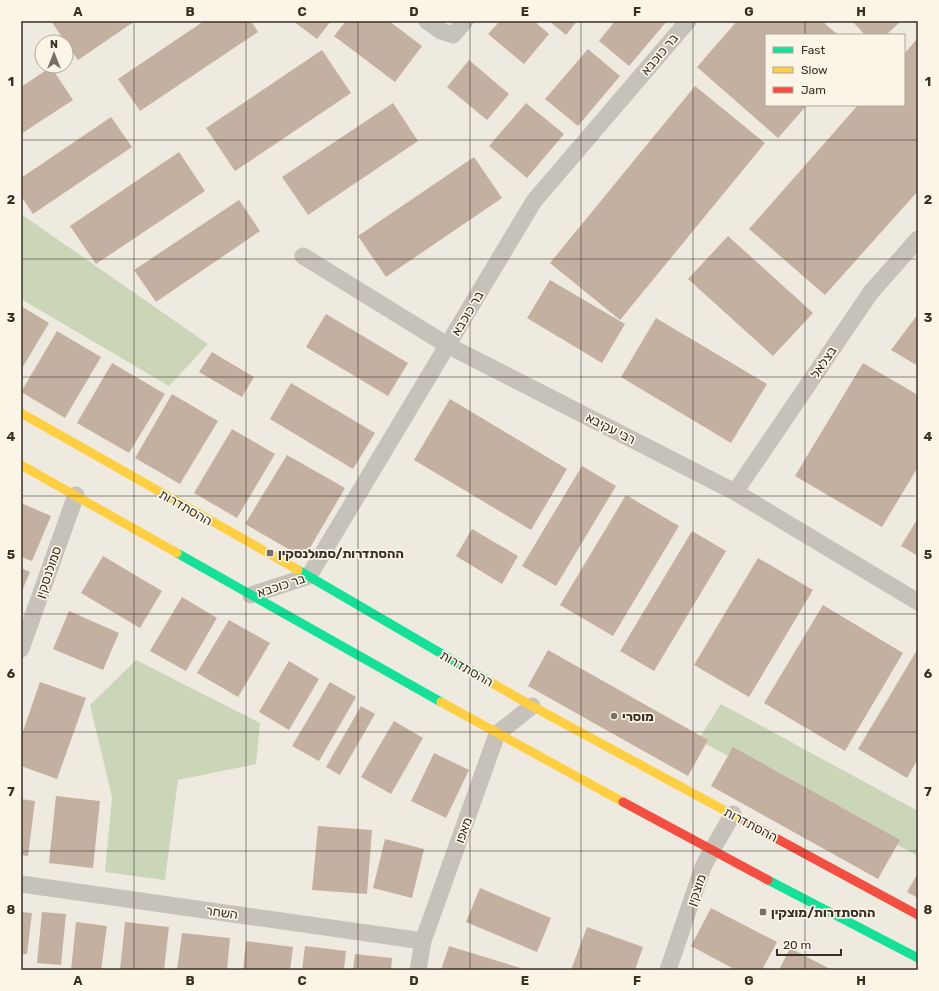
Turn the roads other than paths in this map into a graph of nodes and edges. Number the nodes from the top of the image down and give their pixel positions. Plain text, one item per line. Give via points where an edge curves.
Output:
1 (427, 21) edge
2 (465, 21) edge
3 (688, 21) edge
4 (918, 239) edge
5 (303, 256) dead end
6 (447, 345) junction
7 (21, 413) edge
8 (21, 465) edge
9 (735, 492) junction
10 (76, 495) junction
11 (309, 576) junction
12 (251, 595) junction
13 (918, 602) edge
14 (21, 650) edge
15 (532, 706) junction
16 (497, 734) junction
17 (733, 814) junction
18 (712, 850) junction
19 (21, 884) edge
20 (918, 915) edge
21 (423, 941) junction
22 (918, 958) edge
23 (418, 970) edge
24 (668, 970) edge

1 - 2 street via 441,31 453,34
3 - 6 street, בר כוכבא via 534,201
4 - 9 street, בצלאל via 871,292
5 - 6 street, רבי עקיבא
6 - 9 street, רבי עקיבא
6 - 11 street, בר כוכבא
7 - 11 street, ההסתדרות
8 - 10 street
9 - 13 street, רבי עקיבא
10 - 12 street
10 - 14 street, סמולנסקין
11 - 12 street, בר כוכבא
11 - 15 street, ההסתדרות
12 - 16 street
15 - 16 street
15 - 17 street, ההסתדרות
16 - 18 street
16 - 21 street, מאפו
17 - 18 street, מוצקין
17 - 20 street, ההסתדרות
18 - 22 street
18 - 24 street, מוצקין via 703,867
19 - 21 street, השחר
21 - 23 street, מאפו

